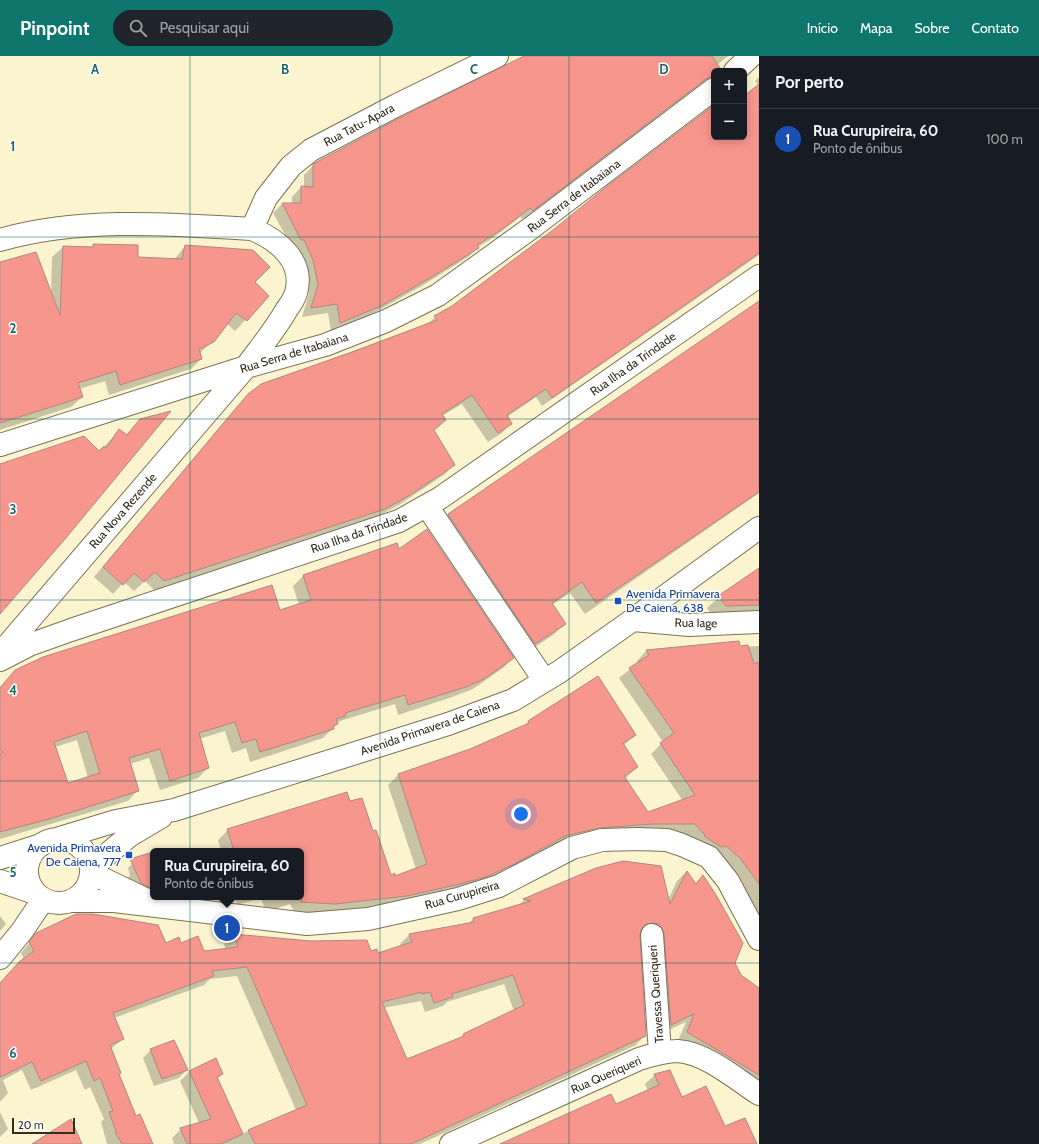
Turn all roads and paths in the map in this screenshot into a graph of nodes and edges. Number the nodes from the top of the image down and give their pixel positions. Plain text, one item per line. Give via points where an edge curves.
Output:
1 (497, 56) edge
2 (751, 56) edge
3 (738, 68) edge
4 (711, 91) edge
5 (252, 229) junction
6 (0, 240) edge
7 (759, 276) edge
8 (246, 368) junction
9 (0, 444) edge
10 (427, 506) junction
11 (759, 528) edge
12 (634, 620) junction
13 (759, 622) edge
14 (0, 654) edge
15 (0, 660) edge
16 (544, 680) junction
17 (174, 810) junction
18 (47, 842) junction
19 (0, 858) edge
20 (91, 871) junction
21 (0, 881) edge
22 (39, 896) junction
23 (70, 901) junction
24 (157, 905) junction
25 (652, 935) dead end
26 (759, 939) edge
27 (0, 958) edge
28 (660, 1053) junction
29 (759, 1094) edge
30 (451, 1144) edge

1 - 5 street, Rua Tatu-Apara via 311,150 291,166 266,198
2 - 3 street
4 - 8 street, Rua Serra de Itabaiana via 438,295 386,322 325,345
5 - 6 street via 141,223 44,230
5 - 8 street, Rua Nova Rezende via 269,236 284,248 298,275 296,294 280,322
7 - 10 street, Rua Ilha da Trindade
8 - 9 street, Rua Serra de Itabaiana
8 - 14 street, Rua Nova Rezende
10 - 15 street, Rua Ilha da Trindade via 399,521 71,630
10 - 16 street
11 - 12 street, Avenida Primavera de Caiena
12 - 13 street, Rua Iage via 689,625
12 - 16 street, Avenida Primavera de Caiena
16 - 17 street, Avenida Primavera de Caiena via 513,700 448,724
17 - 18 street, Avenida Primavera de Caiena via 116,821
17 - 20 street, Avenida Primavera de Caiena via 129,836
18 - 19 street, Avenida Primavera de Caiena
18 - 20 street via 66,840 78,846 87,856
18 - 22 street via 30,856 27,871 30,887
20 - 23 street via 88,885
20 - 24 street, Rua Curupireira
21 - 22 street
22 - 23 street via 61,903
22 - 27 street via 22,931
23 - 24 street, Rua Curupireira via 99,900
24 - 26 street, Rua Curupireira via 307,924 368,919 458,899 499,886 572,848 602,840 638,838 667,840 710,858 728,881
25 - 28 street, Travessa Queriqueri
28 - 29 street, Rua Queriqueri via 678,1051 699,1056
28 - 30 street, Rua Queriqueri via 639,1059

